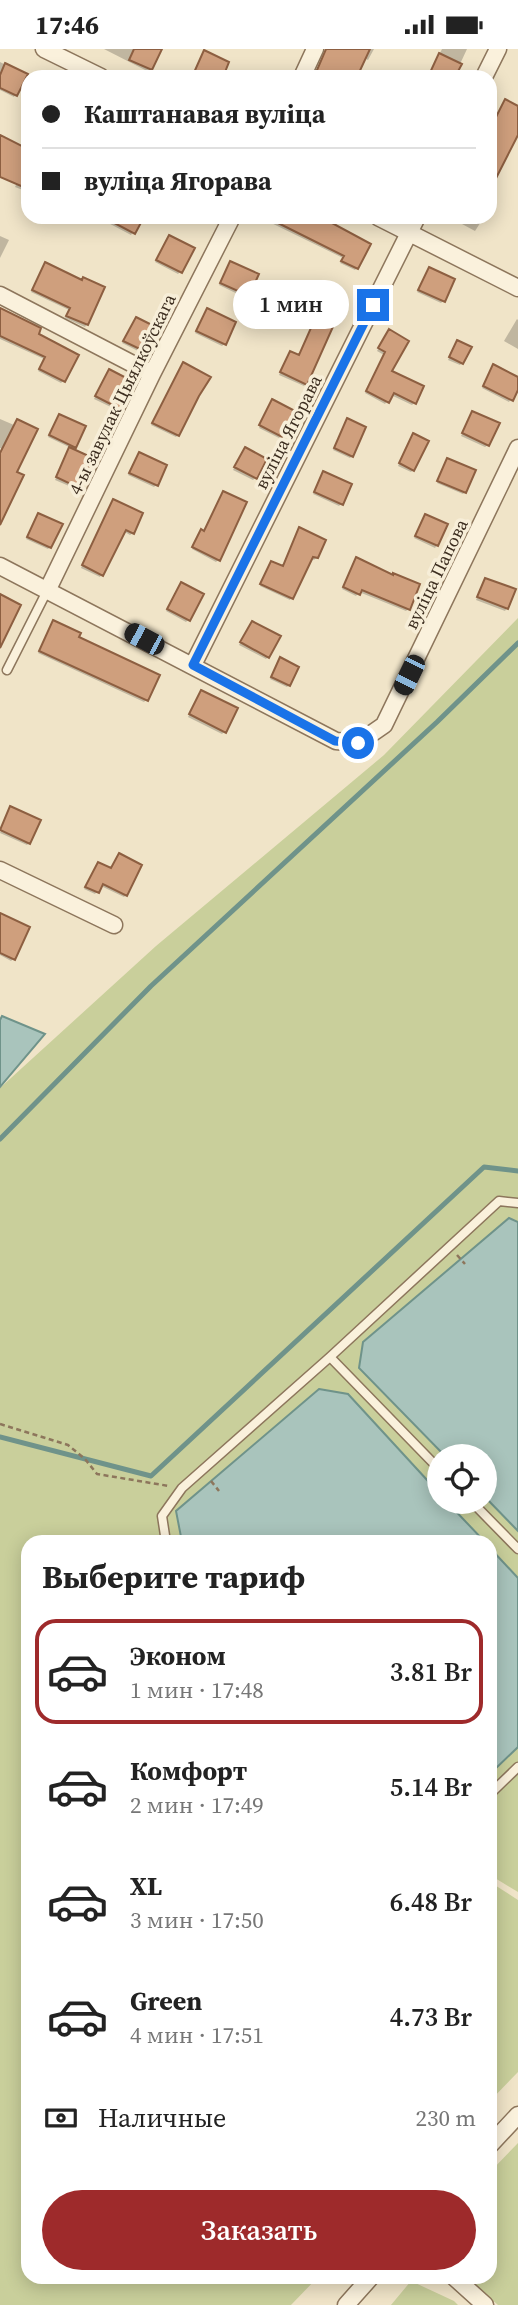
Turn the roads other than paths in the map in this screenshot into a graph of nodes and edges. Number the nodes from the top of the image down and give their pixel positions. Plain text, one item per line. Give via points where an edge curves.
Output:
1 (44, 49) edge
2 (315, 49) edge
3 (498, 49) edge
4 (87, 70) edge
5 (305, 70) edge
6 (488, 70) edge
7 (228, 224) edge
8 (392, 224) edge
9 (414, 224) edge
10 (409, 233) junction
11 (518, 288) edge
12 (0, 295) edge
13 (152, 374) junction
14 (518, 448) edge
15 (0, 566) edge
16 (48, 589) junction
17 (193, 665) junction
18 (7, 670) dead end
19 (0, 870) edge
20 (114, 925) dead end
21 (518, 1203) edge
22 (330, 1357) junction
23 (427, 1457) edge
24 (484, 1514) edge
25 (165, 1535) edge
26 (518, 1549) edge
27 (518, 1767) edge
28 (497, 1787) edge
29 (518, 2115) edge
30 (497, 2138) edge
31 (365, 2284) edge
32 (462, 2284) edge
33 (346, 2305) edge
34 (485, 2305) edge

1 - 4 street
2 - 5 street
3 - 6 street
7 - 13 street, 4-ы завулак Цыялкоўскага
8 - 10 street
9 - 10 street, вуліца Ягорава
10 - 11 street
10 - 17 street, вуліца Ягорава
12 - 13 street
13 - 16 street, 4-ы завулак Цыялкоўскага
14 - 17 street, вуліца Папова via 384,725 358,743 335,741
15 - 16 street
16 - 17 street
16 - 18 lane
19 - 20 street
21 - 22 lane via 499,1201
22 - 23 lane
22 - 25 lane via 182,1488 162,1516
24 - 26 lane
27 - 28 lane
29 - 30 street
31 - 33 street
32 - 34 street

